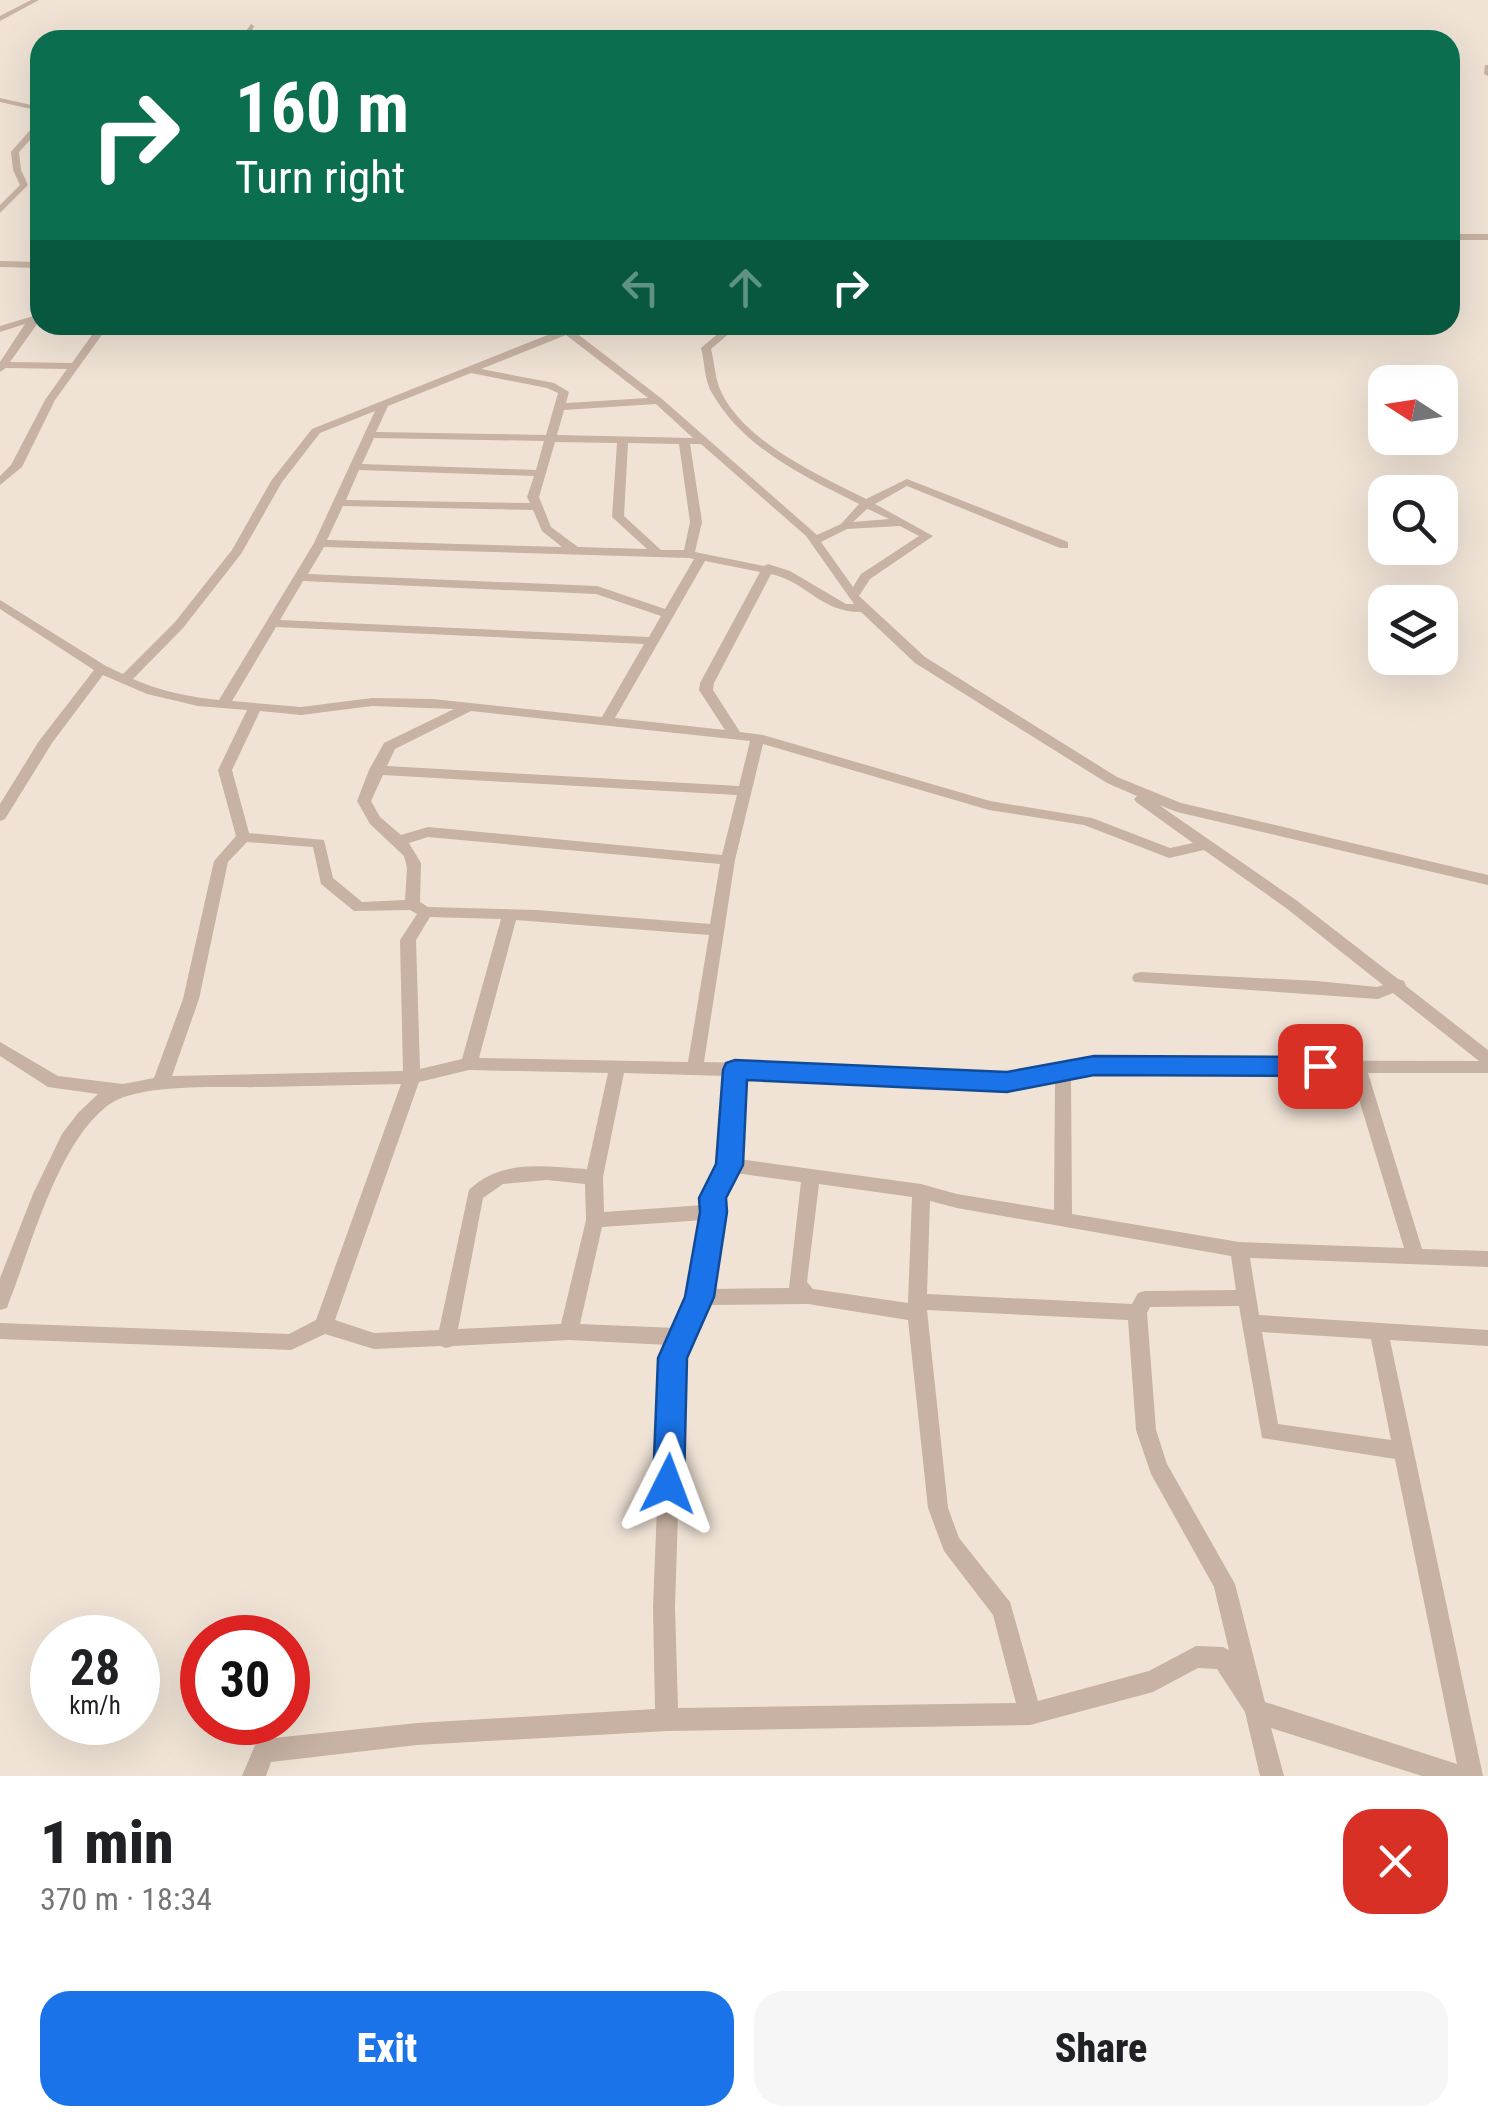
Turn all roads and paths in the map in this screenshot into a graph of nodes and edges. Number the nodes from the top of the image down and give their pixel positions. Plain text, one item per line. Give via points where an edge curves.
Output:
1 (36, 0) edge
2 (0, 19) edge
3 (251, 26) dead end
4 (249, 30) edge
5 (0, 100) edge
6 (30, 106) edge
7 (30, 136) edge
8 (0, 155) edge
9 (16, 158) junction
10 (0, 210) edge
11 (1488, 237) edge
12 (1460, 238) edge
13 (0, 264) edge
14 (30, 265) edge
15 (30, 320) edge
16 (30, 328) edge
17 (0, 329) edge
18 (96, 335) edge
19 (548, 335) edge
20 (576, 335) edge
21 (722, 335) edge
22 (72, 366) junction
23 (1, 367) edge
24 (471, 370) junction
25 (658, 401) junction
26 (383, 406) junction
27 (558, 407) junction
28 (370, 434) junction
29 (550, 438) junction
30 (623, 440) junction
31 (684, 440) junction
32 (702, 441) junction
33 (355, 467) junction
34 (540, 473) junction
35 (0, 482) edge
36 (338, 503) junction
37 (868, 505) junction
38 (535, 508) junction
39 (902, 522) junction
40 (846, 526) junction
41 (814, 541) junction
42 (320, 542) junction
43 (1064, 545) dead end
44 (573, 549) junction
45 (657, 552) junction
46 (696, 555) junction
47 (768, 568) junction
48 (300, 577) junction
49 (853, 597) junction
50 (0, 604) edge
51 (865, 608) junction
52 (668, 614) junction
53 (272, 623) junction
54 (653, 640) junction
55 (101, 670) junction
56 (125, 680) junction
57 (223, 705) junction
58 (468, 707) junction
59 (255, 708) junction
60 (607, 720) junction
61 (735, 735) junction
62 (758, 738) junction
63 (376, 770) junction
64 (1112, 780) junction
65 (745, 791) junction
66 (0, 816) edge
67 (243, 837) junction
68 (399, 840) junction
69 (1208, 844) junction
70 (728, 860) junction
71 (1488, 880) edge
72 (419, 908) junction
73 (510, 915) junction
74 (718, 930) junction
75 (1140, 978) dead end
76 (1398, 985) junction
77 (0, 1048) edge
78 (1488, 1059) edge
79 (468, 1064) junction
80 (1358, 1067) junction
81 (1488, 1067) edge
82 (617, 1068) junction
83 (694, 1069) junction
84 (735, 1070) junction
85 (1063, 1073) junction
86 (412, 1076) junction
87 (161, 1083) junction
88 (123, 1091) junction
89 (730, 1165) junction
90 (811, 1176) junction
91 (594, 1177) junction
92 (922, 1191) junction
93 (714, 1212) junction
94 (1062, 1217) junction
95 (595, 1220) junction
96 (1239, 1250) junction
97 (1416, 1258) junction
98 (1488, 1258) edge
99 (808, 1296) junction
100 (699, 1297) junction
101 (1247, 1298) junction
102 (0, 1302) edge
103 (918, 1307) junction
104 (1137, 1312) junction
105 (1251, 1323) junction
106 (324, 1324) junction
107 (0, 1331) edge
108 (569, 1332) junction
109 (1380, 1332) junction
110 (684, 1337) junction
111 (1488, 1338) edge
112 (446, 1340) junction
113 (1404, 1451) junction
114 (1258, 1712) junction
115 (1030, 1714) junction
116 (667, 1720) junction
117 (254, 1776) edge
118 (1272, 1776) edge
119 (1458, 1776) edge
120 (1471, 1776) edge

1 - 2 street
3 - 4 street
5 - 6 street
7 - 9 street
8 - 9 street
9 - 10 street via 24,185
11 - 12 street
13 - 14 street
15 - 17 street
16 - 23 street
18 - 22 street
19 - 24 street
20 - 25 street
21 - 37 street via 706,348 727,410 798,468
22 - 23 street
22 - 35 street via 16,467
24 - 26 street
24 - 27 street via 559,388 564,392
25 - 27 street
25 - 32 street
26 - 28 street
26 - 56 street via 316,431 236,551 179,625
27 - 29 street
28 - 29 street
28 - 33 street
29 - 30 street
29 - 34 street
30 - 31 street
30 - 45 street via 618,517
31 - 32 street
31 - 46 street
32 - 41 street
33 - 34 street
33 - 36 street
34 - 38 street
36 - 38 street
36 - 42 street
37 - 39 street
37 - 40 street
37 - 43 street via 914,483
38 - 44 street via 546,528
39 - 40 street
39 - 49 street via 927,537 865,577
40 - 41 street
41 - 49 street
42 - 44 street
42 - 48 street
44 - 45 street
45 - 46 street
46 - 47 street
46 - 52 street
47 - 51 street via 843,608
47 - 61 street via 707,683
48 - 52 street via 597,590
48 - 53 street
49 - 51 street
50 - 55 street
51 - 64 street via 920,660
52 - 54 street
53 - 54 street
53 - 57 street
54 - 60 street
55 - 56 street
55 - 66 street
56 - 57 street
57 - 59 street
58 - 59 street via 372,702 302,711
58 - 60 street
58 - 63 street via 388,746
59 - 67 street via 225,770
60 - 61 street
61 - 62 street
62 - 65 street
62 - 69 street via 1001,808 1087,821 1169,853
63 - 65 street
63 - 68 street via 364,800 381,831
64 - 69 street
64 - 71 street via 1178,807
65 - 70 street
67 - 72 street via 319,843 326,880 359,907
67 - 87 street via 221,861 191,999
68 - 70 street via 428,832
68 - 72 street via 414,862
69 - 76 street
70 - 74 street
72 - 73 street
72 - 86 street via 408,940
73 - 74 street
73 - 79 street
74 - 83 street
75 - 76 street via 1378,994
76 - 78 street
77 - 88 street via 54,1082
79 - 82 street
79 - 86 street
80 - 81 street
80 - 85 street via 1094,1066
80 - 97 street
82 - 83 street
82 - 91 street
83 - 84 street
84 - 85 street via 1007,1082
84 - 89 street
85 - 94 street
86 - 87 street
86 - 106 street
87 - 88 street
88 - 102 street via 102,1100 72,1131
89 - 90 street
89 - 93 street via 712,1198
90 - 92 street
90 - 99 street via 797,1285
91 - 95 street
91 - 112 street via 502,1174 482,1186
92 - 94 street
92 - 103 street
93 - 95 street
93 - 100 street
94 - 96 street
95 - 108 street
96 - 97 street
96 - 101 street
97 - 98 street
99 - 100 street
99 - 103 street
100 - 110 street
101 - 104 street via 1146,1299
101 - 105 street
103 - 104 street
103 - 115 street via 938,1508 951,1544 1002,1610
104 - 114 street via 1146,1430 1158,1467 1224,1584
105 - 109 street
105 - 113 street via 1269,1432
106 - 107 street via 291,1342
106 - 112 street via 374,1341
108 - 110 street
108 - 112 street
109 - 111 street
109 - 113 street
110 - 116 street via 672,1358
113 - 120 street
114 - 115 street via 1223,1658 1196,1657 1153,1681
114 - 118 street
114 - 119 street
115 - 116 street
116 - 117 street via 417,1734 264,1752

